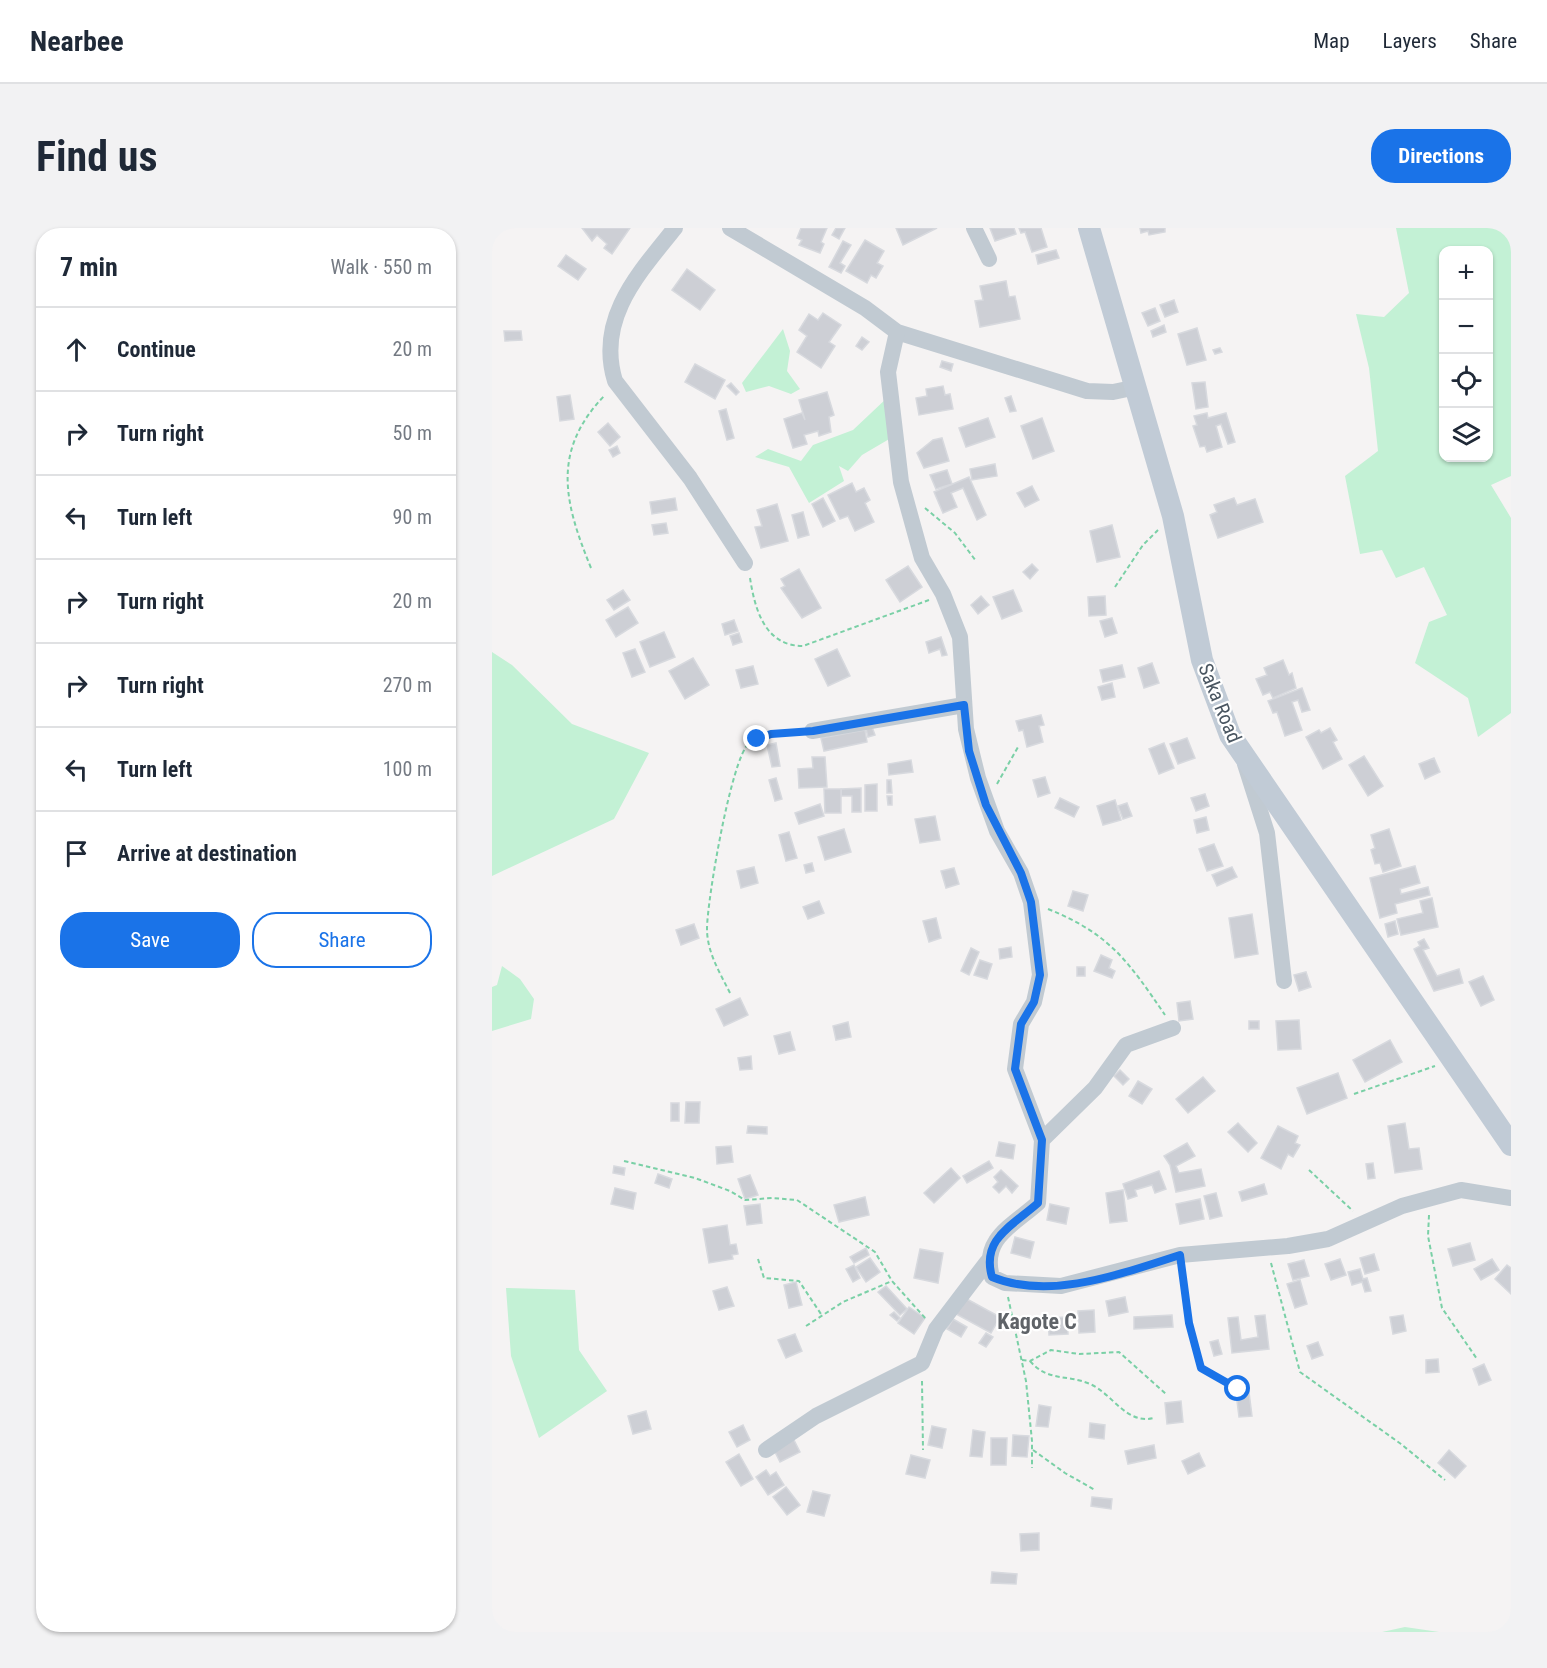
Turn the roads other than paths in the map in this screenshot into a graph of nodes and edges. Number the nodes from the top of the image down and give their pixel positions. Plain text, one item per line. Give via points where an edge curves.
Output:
1 (675, 228) edge
2 (730, 228) edge
3 (974, 228) edge
4 (1089, 228) edge
5 (989, 259) dead end
6 (897, 332) junction
7 (1137, 387) junction
8 (745, 563) road end
9 (964, 705) junction
10 (813, 731) road end
11 (1243, 758) junction
12 (1284, 981) dead end
13 (1173, 1028) road end
14 (1042, 1140) junction
15 (1511, 1144) edge
16 (1511, 1198) edge
17 (987, 1262) junction
18 (766, 1450) dead end

1 - 8 street via 628,289 608,344 609,361 615,381 690,478
2 - 6 street via 865,308
3 - 5 street
4 - 7 main road, Saka Road
6 - 7 street via 1088,391 1113,392
6 - 9 street via 888,372 901,482 918,546 960,637
7 - 11 main road, Saka Road via 1173,516 1202,660 1230,735
9 - 10 street
9 - 14 street via 969,751 986,805 1021,873 1031,902 1040,975 1034,1002 1021,1024 1015,1069
11 - 12 street via 1267,833
11 - 15 main road, Saka Road
13 - 14 street via 1126,1045 1095,1088
14 - 17 street via 1038,1203 992,1242
16 - 17 street via 1461,1190 1402,1206 1328,1239 1180,1255 1061,1286 1005,1283 992,1277
17 - 18 street via 936,1329 922,1364 824,1412

